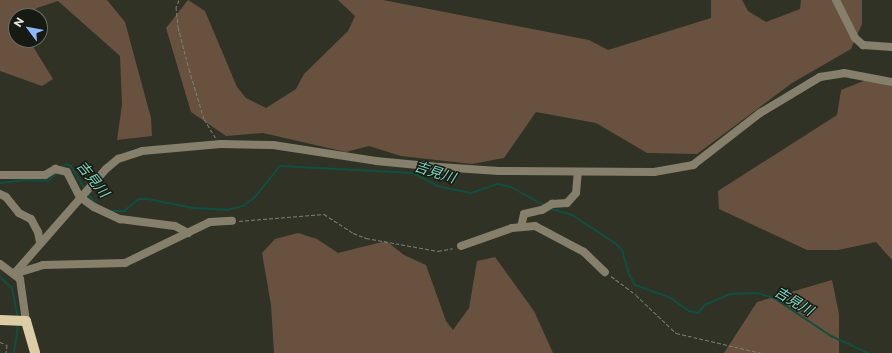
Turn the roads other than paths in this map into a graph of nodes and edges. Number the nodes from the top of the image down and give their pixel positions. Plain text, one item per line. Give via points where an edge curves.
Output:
1 (836, 0) edge
2 (892, 47) edge
3 (892, 82) edge
4 (578, 172) junction
5 (0, 175) edge
6 (0, 194) edge
7 (80, 197) junction
8 (232, 221) road end
9 (521, 226) junction
10 (188, 233) junction
11 (40, 242) junction
12 (461, 246) road end
13 (0, 264) edge
14 (605, 272) road end
15 (14, 274) junction
16 (0, 320) edge
17 (26, 321) junction
18 (35, 353) edge

1 - 2 street via 854,38 863,44
3 - 4 street via 844,73 820,77 760,113 692,165 654,172
4 - 7 street via 439,167 376,161 273,145 221,144 130,154 118,159 106,169
4 - 9 street via 576,194 567,203 552,204 542,210 524,214
5 - 7 street via 45,175 55,169 61,170 67,172
6 - 11 street via 6,197 19,214 31,219
7 - 10 street via 120,218 175,226
7 - 11 street
8 - 10 street via 210,222
9 - 12 street
9 - 14 street via 535,226 550,232 584,252
10 - 15 street via 125,263 43,265
11 - 15 street
13 - 15 street
15 - 17 street via 20,279
16 - 17 main road
17 - 18 main road

